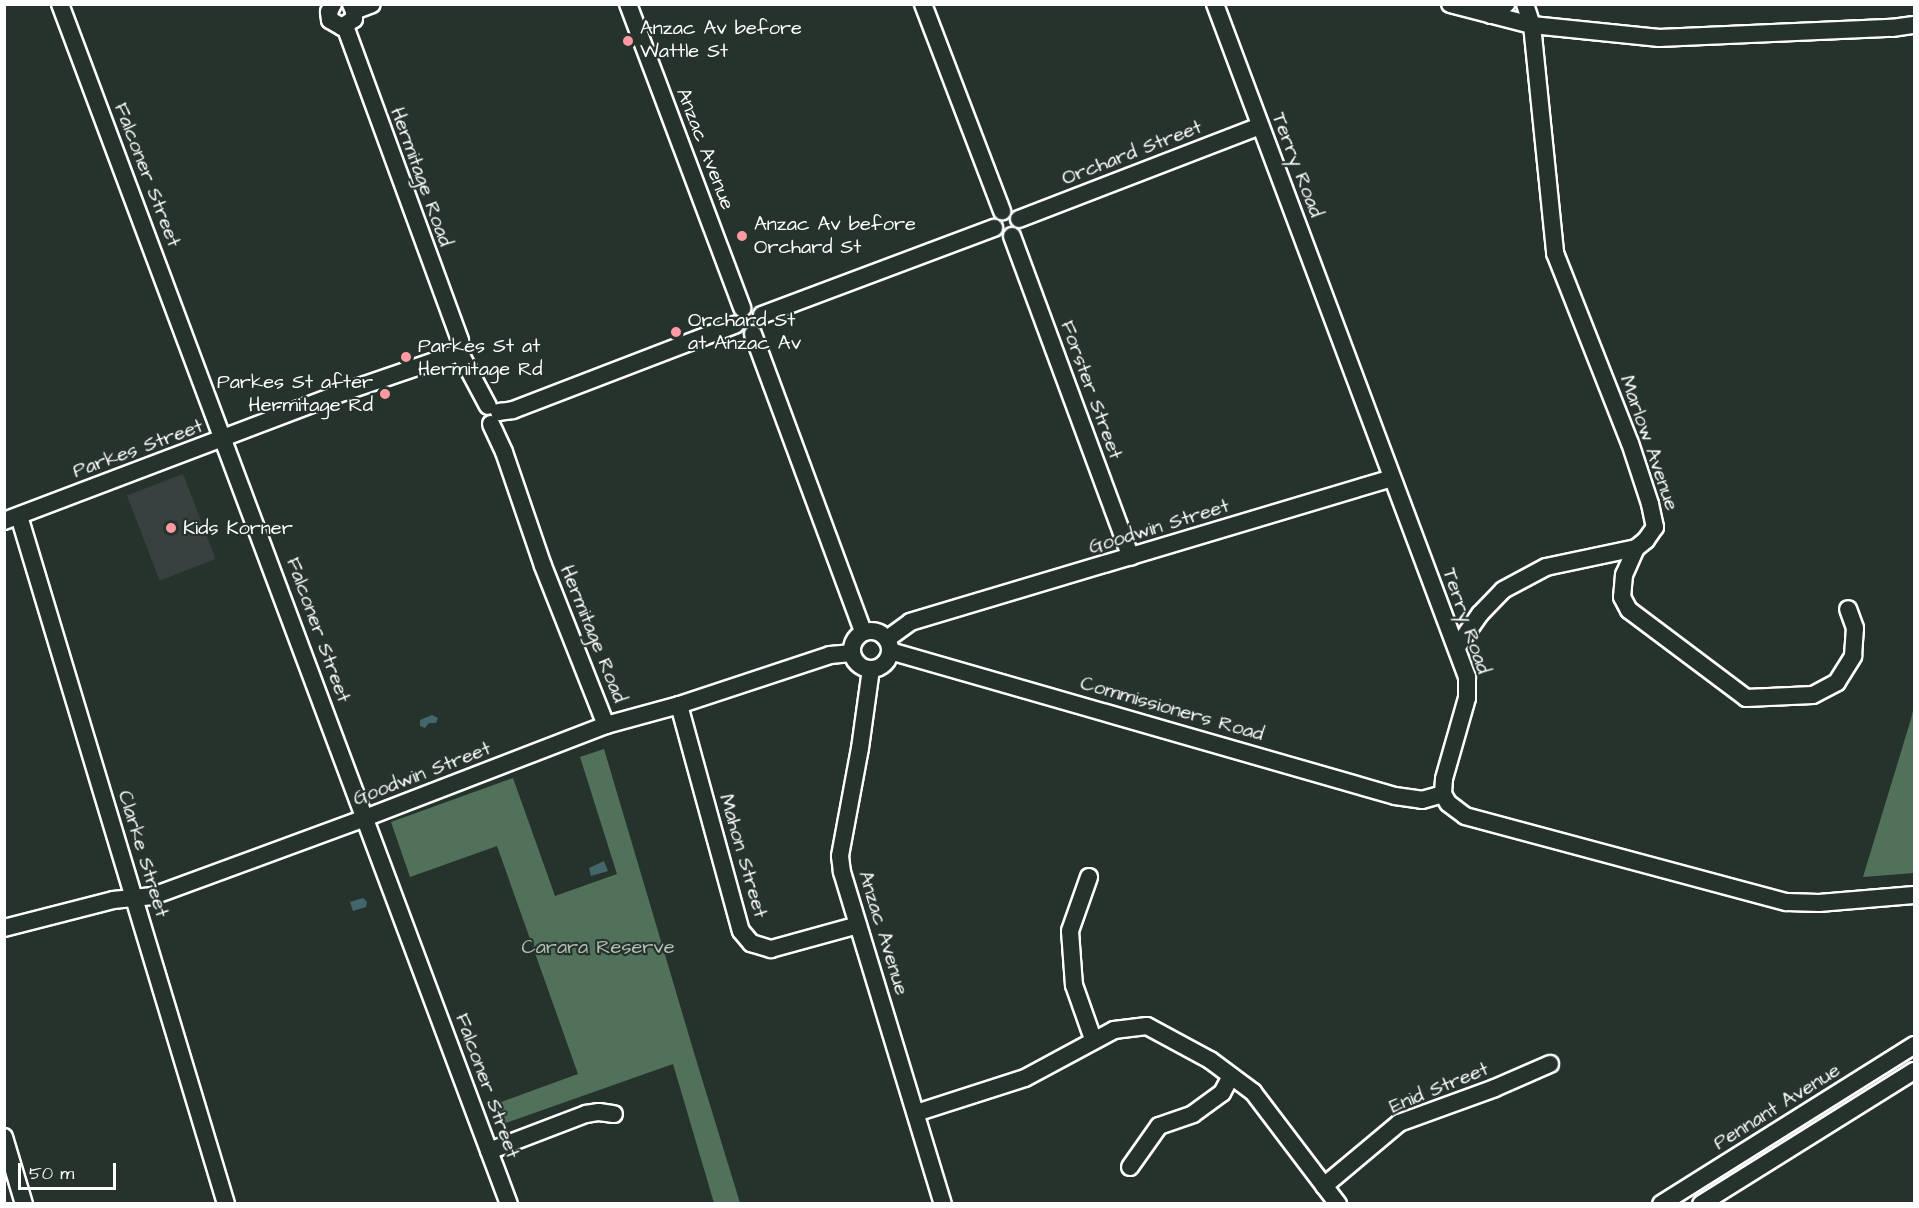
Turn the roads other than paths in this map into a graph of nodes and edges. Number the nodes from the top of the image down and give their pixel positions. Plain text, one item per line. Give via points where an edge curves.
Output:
1 (60, 4) edge
2 (333, 4) edge
3 (372, 4) edge
4 (628, 4) edge
5 (923, 4) edge
6 (1215, 4) edge
7 (1450, 4) edge
8 (1506, 4) edge
9 (1525, 4) edge
10 (352, 8) edge
11 (1491, 15) junction
12 (1914, 24) edge
13 (345, 26) junction
14 (1532, 26) junction
15 (1260, 126) junction
16 (1002, 211) junction
17 (1019, 219) junction
18 (994, 228) junction
19 (1012, 236) junction
20 (742, 308) junction
21 (762, 315) junction
22 (735, 325) junction
23 (753, 334) junction
24 (459, 351) junction
25 (492, 414) junction
26 (224, 440) junction
27 (1392, 478) junction
28 (12, 519) edge
29 (1636, 548) junction
30 (1131, 557) junction
31 (1848, 609) dead end
32 (937, 616) junction
33 (863, 632) junction
34 (888, 645) junction
35 (1457, 647) junction
36 (852, 653) junction
37 (920, 658) junction
38 (871, 669) junction
39 (679, 705) junction
40 (606, 725) junction
41 (1443, 794) junction
42 (365, 818) junction
43 (1089, 877) dead end
44 (135, 898) junction
45 (1914, 898) edge
46 (858, 925) junction
47 (4, 928) edge
48 (1093, 1039) junction
49 (1914, 1046) edge
50 (1550, 1064) dead end
51 (1914, 1071) edge
52 (1231, 1076) junction
53 (916, 1113) junction
54 (614, 1114) dead end
55 (4, 1137) edge
56 (489, 1151) junction
57 (1130, 1167) dead end
58 (1324, 1186) junction
59 (24, 1203) edge
60 (226, 1203) edge
61 (509, 1203) edge
62 (942, 1203) edge
63 (1338, 1203) edge
64 (1661, 1203) edge
65 (1701, 1203) edge

1 - 26 street, Falconer Street
2 - 13 street, Hermitage Road via 330,20
3 - 10 street
4 - 20 street, Anzac Avenue
5 - 16 street
6 - 15 street, Terry Road
7 - 11 street
8 - 11 street
9 - 14 street, Marlow Avenue
10 - 13 street via 352,22
11 - 14 street
12 - 14 street via 1659,38
13 - 24 street, Hermitage Road
14 - 29 street, Marlow Avenue via 1555,253 1630,442 1655,527
15 - 17 street, Orchard Street
15 - 27 street, Terry Road
16 - 17 street via 1011,211
16 - 18 street via 995,217
17 - 19 street via 1019,230
18 - 19 street via 1001,236
18 - 21 street
19 - 30 street, Forster Street
20 - 21 street via 751,306
20 - 22 street via 734,317
21 - 23 street via 762,324
22 - 23 street via 740,333
22 - 25 street via 513,410
23 - 33 street
24 - 25 street, Hermitage Road
24 - 26 street, Parkes Street
25 - 40 street, Hermitage Road via 543,566
26 - 28 street, Parkes Street
26 - 42 street, Falconer Street
27 - 30 street, Goodwin Street
27 - 35 street, Terry Road
28 - 44 street, Clarke Street
29 - 31 street, Marlow Avenue via 1624,575 1622,597 1629,610 1746,698 1813,695 1837,682 1854,656 1855,628
29 - 35 street via 1545,567 1503,590
30 - 32 street, Goodwin Street
32 - 34 street, Goodwin Street via 910,622
32 - 37 street, Goodwin Street via 909,632 908,647
33 - 34 street via 876,631
33 - 36 street via 852,645
34 - 37 street, Commissioners Road
34 - 38 street via 884,664
35 - 41 street, Terry Road via 1467,677 1467,698
36 - 38 street via 858,664
36 - 39 street, Goodwin Street via 830,655
37 - 41 street, Commissioners Road via 1395,796 1422,800
38 - 46 street, Anzac Avenue via 840,856
39 - 40 street, Goodwin Street
39 - 46 street, Mahon Street via 741,931 751,943 771,949
40 - 42 street, Goodwin Street
41 - 45 street via 1465,816 1787,902
42 - 44 street, Goodwin Street via 153,896
42 - 56 street, Falconer Street
43 - 48 street via 1070,931 1074,985
44 - 47 street, Goodwin Street
44 - 60 street, Clarke Street
46 - 53 street, Anzac Avenue
48 - 52 street via 1114,1030 1147,1026 1210,1060
48 - 53 street via 1024,1078
49 - 64 street, Pennant Avenue
50 - 58 street, Enid Street via 1399,1123
51 - 65 street
52 - 57 street via 1221,1093 1193,1114 1159,1126
52 - 58 street via 1253,1092
53 - 62 street, Anzac Avenue
54 - 56 street via 586,1114
55 - 59 street
56 - 61 street, Falconer Street
58 - 63 street

